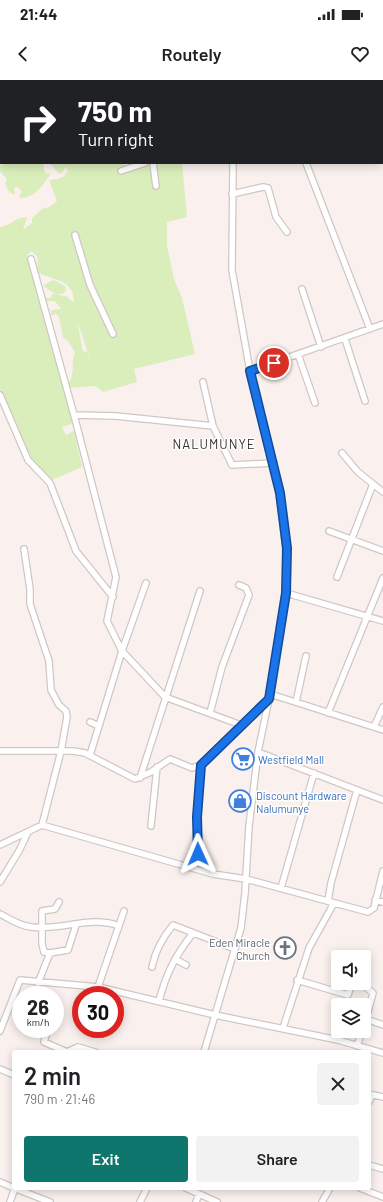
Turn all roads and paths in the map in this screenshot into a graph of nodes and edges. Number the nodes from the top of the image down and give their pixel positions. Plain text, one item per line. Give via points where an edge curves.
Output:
1 (142, 164) edge
2 (154, 164) edge
3 (233, 164) edge
4 (306, 164) edge
5 (121, 171) dead end
6 (156, 186) dead end
7 (232, 194) junction
8 (287, 232) dead end
9 (75, 235) dead end
10 (31, 259) dead end
11 (302, 289) dead end
12 (383, 324) edge
13 (370, 329) junction
14 (114, 334) dead end
15 (345, 339) junction
16 (320, 347) junction
17 (298, 354) junction
18 (250, 371) junction
19 (203, 382) dead end
20 (0, 395) edge
21 (365, 401) dead end
22 (315, 403) dead end
23 (74, 415) junction
24 (213, 426) junction
25 (342, 453) dead end
26 (274, 463) junction
27 (373, 484) junction
28 (383, 492) edge
29 (329, 531) dead end
30 (351, 539) junction
31 (24, 549) dead end
32 (383, 551) edge
33 (336, 577) dead end
34 (383, 578) edge
35 (146, 582) dead end
36 (239, 585) dead end
37 (200, 591) dead end
38 (286, 593) junction
39 (112, 597) junction
40 (369, 616) junction
41 (383, 621) edge
42 (122, 651) junction
43 (306, 656) dead end
44 (269, 696) junction
45 (165, 697) junction
46 (296, 702) junction
47 (383, 707) edge
48 (210, 713) junction
49 (328, 713) junction
50 (90, 722) dead end
51 (241, 724) junction
52 (99, 726) junction
53 (374, 727) junction
54 (383, 730) edge
55 (0, 751) edge
56 (61, 751) junction
57 (258, 752) junction
58 (90, 755) junction
59 (201, 765) junction
60 (157, 767) junction
61 (314, 773) junction
62 (140, 778) junction
63 (357, 790) junction
64 (383, 800) edge
65 (42, 825) junction
66 (151, 826) dead end
67 (28, 831) junction
68 (0, 845) edge
69 (198, 854) dead end
70 (383, 871) edge
71 (246, 879) junction
72 (0, 882) edge
73 (281, 888) junction
74 (375, 900) junction
75 (59, 902) dead end
76 (331, 902) junction
77 (383, 902) edge
78 (124, 911) dead end
79 (0, 914) edge
80 (76, 924) junction
81 (119, 926) junction
82 (42, 927) junction
83 (194, 934) junction
84 (235, 949) junction
85 (50, 953) junction
86 (175, 959) junction
87 (186, 965) dead end
88 (152, 967) dead end
89 (297, 980) junction
90 (38, 982) junction
91 (86, 986) edge
92 (98, 986) edge
93 (331, 990) edge
94 (331, 990) edge
95 (350, 990) edge
96 (369, 990) edge
97 (124, 993) edge
98 (371, 1000) edge
99 (159, 1002) junction
100 (215, 1015) junction
101 (371, 1023) edge
102 (383, 1025) edge
103 (283, 1028) junction
104 (0, 1031) edge
105 (45, 1038) edge
106 (360, 1038) edge
107 (357, 1046) junction
108 (62, 1050) edge
109 (71, 1050) edge
110 (88, 1050) edge
111 (205, 1050) edge
112 (383, 1053) edge
113 (0, 1069) edge
114 (12, 1074) edge
115 (371, 1094) edge
116 (383, 1097) edge
117 (371, 1166) edge
118 (383, 1170) edge
119 (0, 1182) edge
120 (12, 1187) edge
121 (14, 1190) edge
122 (20, 1190) edge
123 (145, 1190) edge
124 (190, 1190) edge
125 (329, 1190) edge
126 (365, 1190) edge
127 (199, 1194) junction
128 (383, 1197) edge
129 (10, 1202) edge
130 (50, 1202) edge
131 (140, 1202) edge
132 (196, 1202) edge
133 (217, 1202) edge
134 (322, 1202) edge

1 - 5 street
2 - 6 street
3 - 7 street
4 - 13 street
7 - 8 street via 268,188 276,217
7 - 18 street via 231,257
9 - 14 street via 90,285
10 - 23 street
11 - 16 street
12 - 13 street
13 - 15 street
15 - 16 street
15 - 21 street
16 - 17 street
17 - 18 street
17 - 22 street
18 - 26 street
19 - 24 street
20 - 39 street via 28,460 50,483 76,551
23 - 24 street via 116,416
23 - 39 street via 116,577
24 - 26 street via 232,465
25 - 27 street via 352,466
26 - 38 street via 286,535
27 - 28 street
27 - 30 street
29 - 30 street
30 - 32 street
30 - 33 street
31 - 56 street via 30,604 49,661 51,690 59,705 66,711
34 - 40 street
35 - 42 street
36 - 48 street via 246,588 249,595 222,667
37 - 45 street
38 - 40 street
38 - 44 street
39 - 42 street via 107,623
40 - 41 street
40 - 49 street
42 - 45 street
42 - 52 street
43 - 46 street
44 - 46 street
44 - 51 street
44 - 57 street
45 - 48 street
45 - 62 street
46 - 49 street
47 - 53 street
48 - 51 street
49 - 53 street
50 - 52 street
51 - 59 street
52 - 58 street
53 - 54 street
55 - 56 street
56 - 58 street
56 - 65 street
57 - 61 street
57 - 71 street
58 - 62 street via 132,778
59 - 60 street via 192,768 170,759
59 - 69 street via 197,817
60 - 62 street
60 - 66 street
61 - 63 street
61 - 73 street
63 - 64 street
63 - 76 street via 330,883
65 - 67 street
65 - 71 street via 213,874
67 - 68 street
67 - 72 street
70 - 74 street
71 - 73 street
71 - 84 street
73 - 76 street
74 - 76 street via 374,908 368,912
74 - 77 street
75 - 82 street via 55,909 42,911
76 - 89 street
78 - 81 street
79 - 82 street via 31,928
80 - 81 street via 100,921
80 - 82 street
80 - 85 street via 68,950
81 - 92 street
82 - 85 street via 44,952
83 - 84 street
83 - 86 street
83 - 88 street via 172,926 160,945
84 - 100 street
85 - 90 street
86 - 87 street
86 - 99 street via 166,977
89 - 94 street
89 - 103 street
90 - 91 street
90 - 104 street via 20,980
93 - 95 street via 348,995
96 - 98 street via 373,993
97 - 99 street
99 - 100 street
100 - 103 street
100 - 111 street
101 - 102 street
103 - 107 street
105 - 108 street via 44,1042
106 - 107 street
107 - 112 street
109 - 110 street via 78,1047
113 - 114 street
115 - 116 street
117 - 118 street
119 - 120 street
121 - 129 street
122 - 130 street
123 - 131 street
124 - 127 street
125 - 134 street
126 - 128 street
127 - 132 street
127 - 133 street

